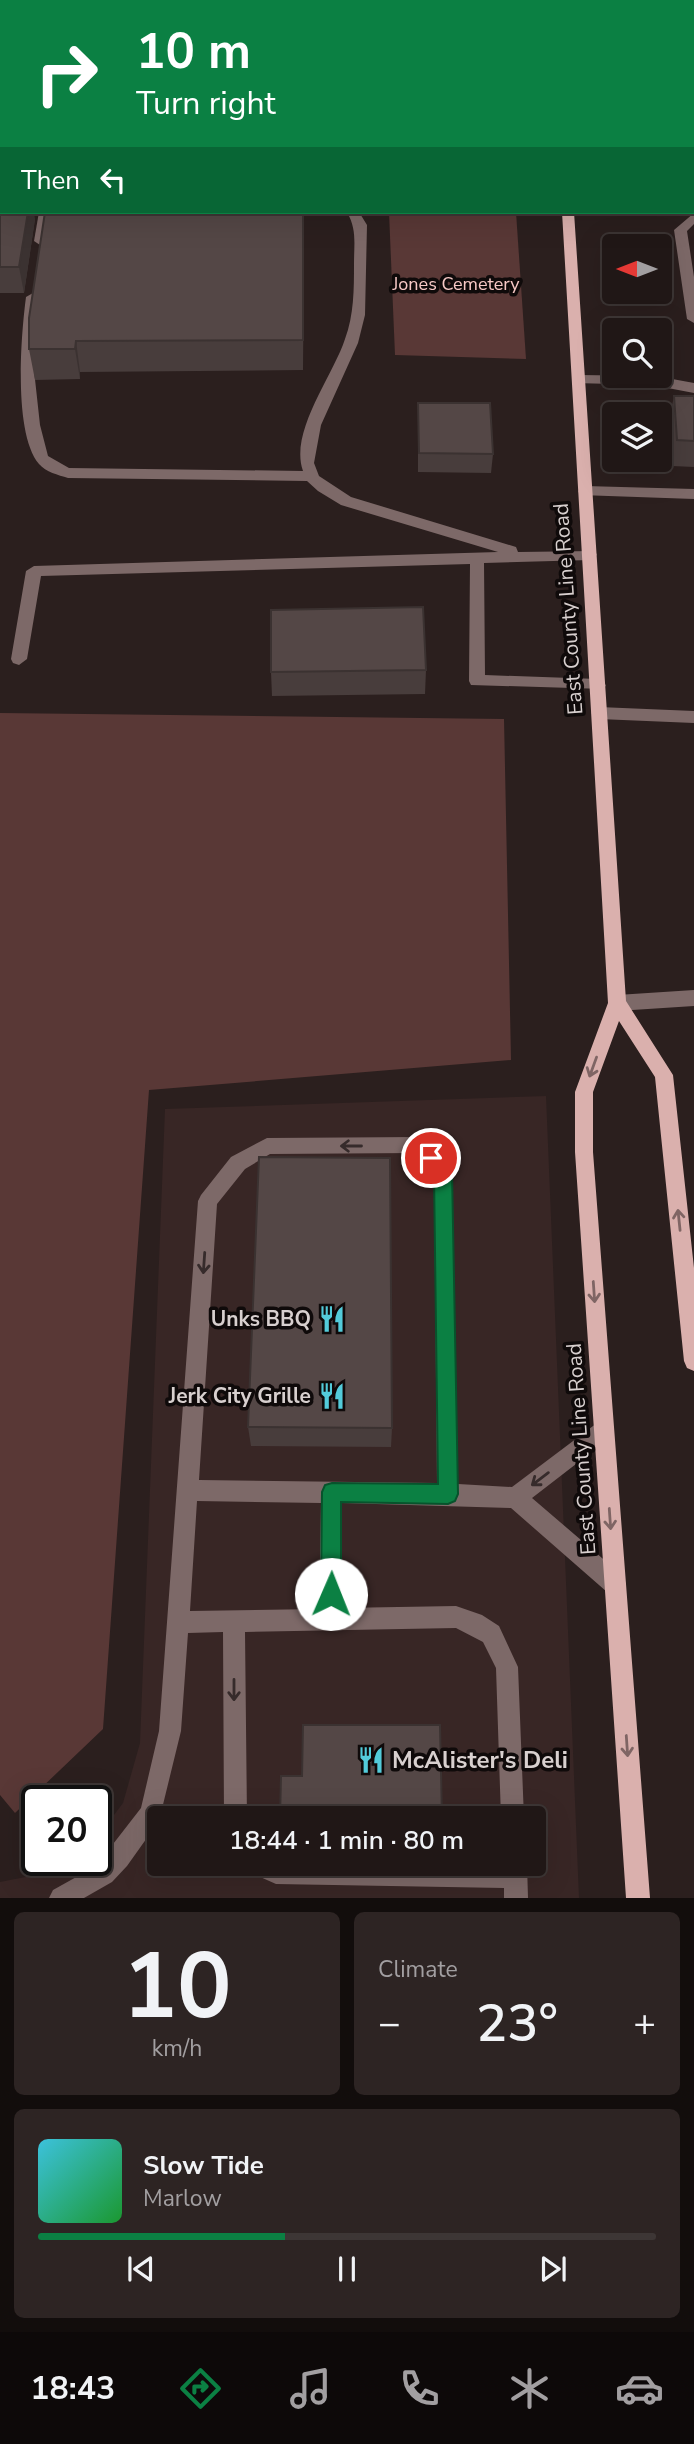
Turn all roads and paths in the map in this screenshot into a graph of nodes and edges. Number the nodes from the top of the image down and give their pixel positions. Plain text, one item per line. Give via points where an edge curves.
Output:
1 (45, 214) edge
2 (353, 214) edge
3 (568, 214) edge
4 (694, 217) edge
5 (39, 253) edge
6 (35, 280) edge
7 (694, 319) edge
8 (579, 380) junction
9 (694, 388) edge
10 (311, 476) junction
11 (586, 491) junction
12 (694, 494) edge
13 (590, 555) junction
14 (531, 556) junction
15 (477, 558) junction
16 (19, 659) dead end
17 (598, 685) junction
18 (599, 713) junction
19 (694, 717) edge
20 (694, 998) edge
21 (617, 1003) junction
22 (694, 1361) edge
23 (604, 1430) junction
24 (187, 1490) junction
25 (332, 1492) junction
26 (448, 1494) junction
27 (515, 1498) junction
28 (615, 1584) junction
29 (330, 1619) junction
30 (234, 1621) junction
31 (178, 1622) junction
32 (235, 1806) edge
33 (513, 1806) edge
34 (413, 1876) edge
35 (516, 1879) edge
36 (66, 1897) edge
37 (638, 1898) edge

1 - 5 street
2 - 10 street via 361,225 356,327 310,433 306,458
3 - 8 main road, East County Line Road
4 - 7 street via 680,230
6 - 10 street via 25,382 36,441 51,467 68,473
8 - 9 street via 652,380
8 - 11 main road, East County Line Road
10 - 14 street via 346,501
11 - 12 street
11 - 13 main road, East County Line Road
13 - 14 street
13 - 17 main road, East County Line Road
14 - 15 street
15 - 16 street via 34,571
15 - 17 street via 477,681
17 - 18 main road, East County Line Road
18 - 19 street
18 - 21 main road, East County Line Road
20 - 21 street
22 -> 21 main road, East County Line Road via 664,1075
21 -> 23 main road, East County Line Road via 584,1092 584,1152
23 -> 27 street
23 -> 28 main road, East County Line Road
24 - 25 street
26 -> 24 street via 443,1171 419,1145 267,1146 238,1163 208,1202
24 - 31 street
25 - 26 street
25 - 29 street
26 - 27 street
27 - 28 street
28 -> 37 main road, East County Line Road
29 - 30 street
29 - 33 street via 456,1617 491,1634 507,1667
30 - 31 street
30 -> 32 street
31 - 36 street via 170,1731 151,1813 104,1874
34 - 35 street

